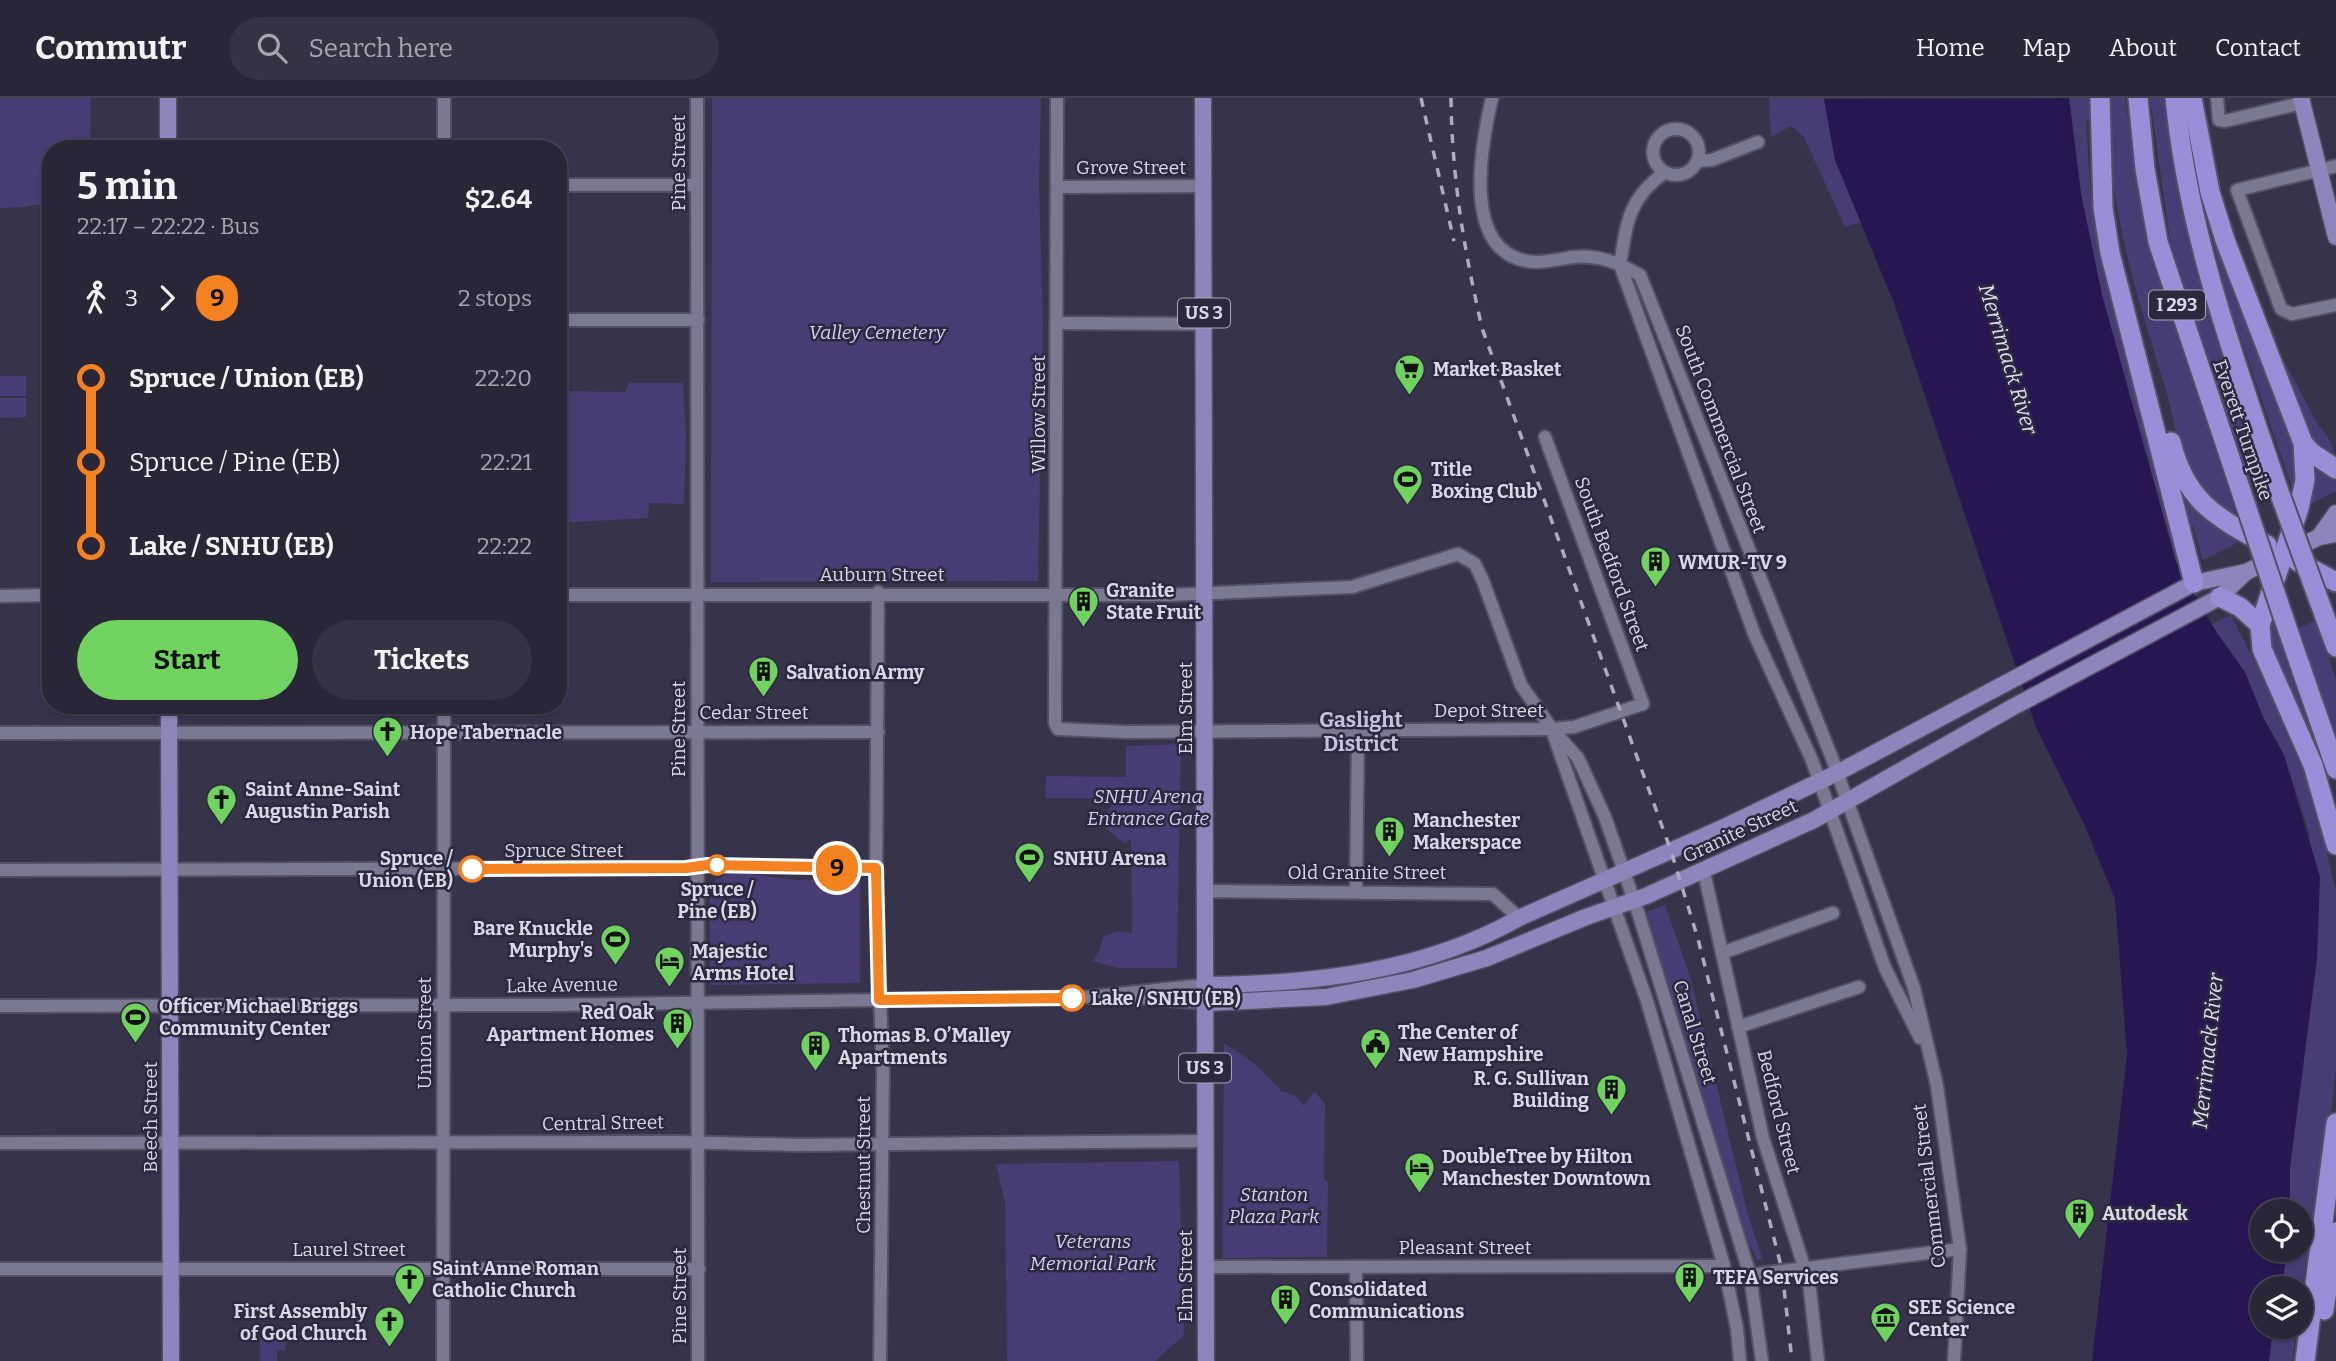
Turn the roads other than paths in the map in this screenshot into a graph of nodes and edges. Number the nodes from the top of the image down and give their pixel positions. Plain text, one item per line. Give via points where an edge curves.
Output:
1 (168, 98) edge
2 (444, 98) edge
3 (697, 98) edge
4 (1057, 98) edge
5 (1203, 98) edge
6 (1492, 98) edge
7 (2100, 98) edge
8 (2138, 98) edge
9 (2175, 98) edge
10 (2192, 98) edge
11 (2217, 98) edge
12 (2301, 100) edge
13 (168, 140) edge
14 (444, 140) edge
15 (1758, 142) dead end
16 (1698, 160) junction
17 (2336, 166) edge
18 (2318, 170) junction
19 (1665, 172) junction
20 (567, 185) edge
21 (697, 185) junction
22 (1203, 186) junction
23 (1058, 187) junction
24 (2336, 237) edge
25 (1620, 265) junction
26 (2336, 305) edge
27 (567, 320) edge
28 (698, 320) junction
29 (1058, 323) junction
30 (1205, 324) junction
31 (2149, 406) junction
32 (1545, 438) dead end
33 (2303, 443) junction
34 (2336, 469) edge
35 (2336, 513) edge
36 (2336, 534) edge
37 (2319, 537) junction
38 (2283, 554) junction
39 (1465, 556) joint
40 (2246, 572) junction
41 (2336, 582) edge
42 (2194, 583) junction
43 (1206, 591) junction
44 (878, 592) junction
45 (696, 594) junction
46 (1056, 594) junction
47 (42, 595) edge
48 (567, 595) edge
49 (0, 596) edge
50 (2214, 600) junction
51 (2260, 625) junction
52 (2336, 647) edge
53 (1643, 704) joint
54 (169, 714) edge
55 (444, 714) edge
56 (1552, 729) junction
57 (1358, 730) junction
58 (1206, 731) junction
59 (696, 732) junction
60 (878, 732) junction
61 (0, 733) edge
62 (169, 733) junction
63 (444, 733) junction
64 (2336, 769) edge
65 (1837, 773) junction
66 (1819, 782) junction
67 (1848, 802) junction
68 (1830, 812) junction
69 (2336, 845) edge
70 (697, 867) junction
71 (876, 868) junction
72 (0, 870) edge
73 (169, 870) junction
74 (444, 870) junction
75 (1624, 872) junction
76 (1704, 872) junction
77 (1606, 881) junction
78 (1205, 891) junction
79 (1356, 891) junction
80 (1634, 900) junction
81 (1615, 907) junction
82 (1833, 913) dead end
83 (1520, 918) junction
84 (1722, 953) junction
85 (1205, 985) junction
86 (1859, 987) dead end
87 (1124, 996) junction
88 (879, 1000) junction
89 (698, 1003) junction
90 (1205, 1003) junction
91 (443, 1005) junction
92 (0, 1006) edge
93 (169, 1006) junction
94 (1738, 1027) junction
95 (1926, 1050) junction
96 (2336, 1123) edge
97 (1206, 1141) junction
98 (700, 1142) junction
99 (0, 1143) edge
100 (171, 1143) junction
101 (882, 1143) junction
102 (443, 1144) junction
103 (2336, 1232) edge
104 (1960, 1249) junction
105 (1206, 1266) junction
106 (1356, 1266) junction
107 (1724, 1266) junction
108 (171, 1268) junction
109 (0, 1269) edge
110 (443, 1269) junction
111 (699, 1269) junction
112 (1805, 1269) junction
113 (1750, 1275) junction
114 (171, 1361) edge
115 (443, 1361) edge
116 (698, 1361) edge
117 (880, 1361) edge
118 (1206, 1361) edge
119 (1357, 1361) edge
120 (1740, 1361) edge
121 (1762, 1361) edge
122 (1818, 1361) edge
123 (1954, 1361) edge
124 (2305, 1361) edge
125 (2315, 1361) edge

1 - 13 main road
2 - 14 street
3 - 21 street, Pine Street
4 - 23 street, Willow Street
5 - 22 main road, Elm Street / US 3
6 - 25 street, South Commercial Street via 1484,133 1481,197 1484,222 1494,242 1511,256 1527,261 1593,256
7 - 31 highway via 2110,253
8 - 64 highway, Everett Turnpike / I 293, bridge via 2158,242
9 - 52 highway, Everett Turnpike / I 293, bridge via 2179,144 2201,251 2278,489
10 - 33 highway via 2210,192 2225,240
11 - 12 street via 2219,120
12 - 18 main road
15 - 16 street via 1712,160
16 - 19 street via 1684,174
16 - 19 street via 1699,147 1692,135 1680,129 1667,131 1657,140 1653,154
17 - 18 street
18 - 24 main road
18 - 26 street via 2237,190 2287,312
19 - 25 street via 1632,207
20 - 21 street
21 - 28 street, Pine Street
22 - 23 street, Grove Street
22 - 30 main road, Elm Street / US 3
23 - 29 street, Willow Street
25 - 65 street, South Commercial Street via 1640,275 1653,302 1710,458
25 - 66 street, South Commercial Street via 1750,624
27 - 28 street
28 - 45 street, Pine Street
29 - 30 street
29 - 46 street, Willow Street
30 - 43 main road, Elm Street / US 3
31 - 38 highway via 2167,428 2187,486 2203,507
31 - 42 highway
32 - 53 street, South Bedford Street
33 - 34 highway
33 - 38 highway via 2305,480
35 - 37 main road, Granite Street
36 - 37 main road, Granite Street
37 - 38 main road, Granite Street
38 - 40 main road, Granite Street
38 - 41 highway
38 - 51 highway
39 - 43 street, Auburn Street via 1439,559 1352,587
39 - 56 street, Canal Street via 1483,581 1521,685
40 - 42 main road, Granite Street
40 - 50 main road, Granite Street
42 - 65 main road, Granite Street
43 - 46 street, Auburn Street
43 - 58 main road, Elm Street / US 3
44 - 45 street, Auburn Street
44 - 46 street, Auburn Street
44 - 60 street, Chestnut Street
45 - 48 street, Auburn Street
45 - 59 street, Pine Street
46 - 58 street, Willow Street via 1058,729
47 - 49 street
50 - 51 highway via 2241,607
50 - 67 main road, Granite Street
51 - 69 highway via 2267,662 2313,765
53 - 56 street, Depot Street via 1574,727
54 - 62 main road, Beech Street
55 - 63 street, Union Street
56 - 57 street, Depot Street
56 - 75 street, Canal Street via 1584,768
56 - 77 street, Canal Street
57 - 58 street, Depot Street
57 - 79 street
58 - 78 main road, Elm Street / US 3
59 - 60 street, Cedar Street
59 - 63 street, Cedar Street
59 - 70 street, Pine Street
60 - 71 street, Chestnut Street
61 - 62 street, Cedar Street
62 - 63 street, Cedar Street
62 - 73 main road, Beech Street
63 - 74 street, Union Street
65 - 66 main road, Granite Street
65 - 67 street, Commercial Street
66 - 68 street, Commercial Street
66 - 75 main road, Granite Street
67 - 68 main road, Granite Street
67 - 95 street, Commercial Street via 1914,988
68 - 76 main road, Granite Street
68 - 95 street, Commercial Street via 1885,968
70 - 71 street, Spruce Street
70 - 74 street, Spruce Street
70 - 89 street, Pine Street
71 - 88 street, Chestnut Street
72 - 73 street, Spruce Street
73 - 74 street, Spruce Street
73 - 93 main road, Beech Street
74 - 91 street, Union Street
75 - 77 main road, Granite Street
75 - 80 street, Canal Street
76 - 80 main road, Granite Street
76 - 84 street, Bedford Street
77 - 81 street, Canal Street
77 - 83 main road, Granite Street
78 - 79 street, Old Granite Street
78 - 85 main road, Elm Street / US 3
79 - 83 street, Old Granite Street via 1493,894
80 - 81 main road, Granite Street
80 - 113 street, Canal Street
81 - 90 main road, Granite Street via 1487,958 1413,980 1326,998
81 - 107 street, Canal Street
82 - 84 street
83 - 85 main road, Granite Street via 1464,945 1389,967 1315,980
84 - 94 street, Bedford Street
85 - 87 street, Lake Avenue
85 - 90 main road, Elm Street / US 3
86 - 94 street
87 - 88 street, Lake Avenue
87 - 90 street, Lake Avenue
88 - 89 street, Lake Avenue
88 - 101 street, Chestnut Street
89 - 91 street, Lake Avenue
89 - 98 street, Pine Street
90 - 97 main road, Elm Street / US 3
91 - 93 street, Lake Avenue
91 - 102 street, Union Street
92 - 93 street, Lake Avenue
93 - 100 main road, Beech Street
94 - 112 street, Bedford Street via 1763,1138
95 - 104 street, Commercial Street via 1939,1098
96 - 124 highway
97 - 101 street, Central Street
97 - 105 main road, Elm Street / US 3
98 - 101 street, Central Street
98 - 102 street, Central Street
98 - 111 street, Pine Street
99 - 100 street, Central Street
100 - 102 street, Central Street
100 - 108 main road, Beech Street
101 - 117 street, Chestnut Street
102 - 110 street, Union Street
103 - 125 highway
104 - 112 street
104 - 123 street, Commercial Street
105 - 106 street, Pleasant Street
105 - 118 main road, Elm Street / US 3
106 - 107 street, Pleasant Street
106 - 119 street
107 - 120 street, Canal Street
108 - 109 street, Laurel Street
108 - 110 street, Laurel Street
108 - 114 main road, Beech Street
110 - 111 street, Laurel Street
110 - 115 street, Union Street
111 - 116 street, Pine Street
112 - 113 street
112 - 122 street, Bedford Street
113 - 121 street, Canal Street

